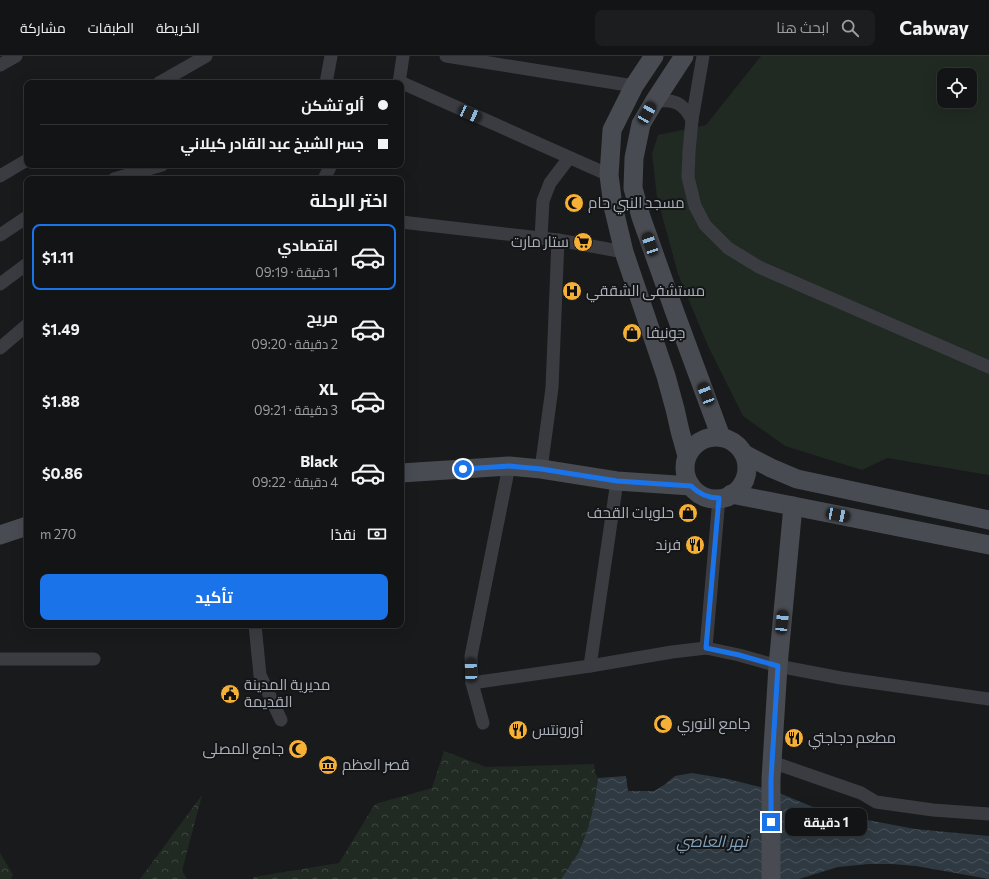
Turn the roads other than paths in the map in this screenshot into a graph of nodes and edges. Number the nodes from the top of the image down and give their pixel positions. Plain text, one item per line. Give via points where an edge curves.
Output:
1 (16, 56) edge
2 (206, 56) edge
3 (331, 56) edge
4 (403, 56) edge
5 (446, 56) edge
6 (654, 56) edge
7 (684, 56) edge
8 (703, 56) edge
9 (0, 65) edge
10 (164, 80) edge
11 (327, 80) edge
12 (399, 80) edge
13 (404, 84) edge
14 (634, 86) junction
15 (654, 102) junction
16 (692, 120) junction
17 (569, 158) junction
18 (24, 162) edge
19 (152, 168) edge
20 (609, 175) junction
21 (0, 176) edge
22 (124, 176) edge
23 (24, 219) edge
24 (404, 222) edge
25 (0, 235) edge
26 (540, 238) junction
27 (558, 240) junction
28 (624, 252) junction
29 (24, 266) edge
30 (0, 284) edge
31 (24, 328) edge
32 (0, 348) edge
33 (989, 366) edge
34 (721, 437) junction
35 (744, 454) junction
36 (687, 456) junction
37 (509, 466) junction
38 (541, 469) junction
39 (404, 473) edge
40 (617, 481) junction
41 (691, 486) junction
42 (725, 496) junction
43 (793, 506) junction
44 (989, 520) edge
45 (24, 527) edge
46 (0, 535) edge
47 (989, 545) edge
48 (255, 628) edge
49 (706, 648) junction
50 (0, 659) edge
51 (94, 659) dead end
52 (590, 666) junction
53 (778, 666) junction
54 (472, 683) junction
55 (989, 699) edge
56 (281, 720) dead end
57 (483, 723) dead end
58 (772, 770) junction
59 (989, 814) edge
60 (771, 879) edge

1 - 9 street
2 - 10 street
3 - 11 street
4 - 12 street
5 - 14 street
6 - 14 main road
7 - 15 main road
8 - 16 street
13 - 17 street
14 - 20 main road via 612,130
15 - 16 street via 670,100 677,103 684,107
15 - 34 main road via 641,124 634,158 633,188 651,246
16 - 33 street via 688,176 694,206 705,225 728,248 759,267
17 - 20 street
17 - 26 street via 550,183 543,201
18 - 21 street
19 - 22 street
20 - 28 main road
23 - 25 street
24 - 26 street
26 - 27 street
27 - 28 street
27 - 38 street via 552,388
28 - 36 main road via 666,376
29 - 30 street
31 - 32 street
34 - 35 main road via 730,440
34 - 36 main road via 701,440
35 - 42 main road via 744,481 738,489
35 - 44 main road via 797,479
36 - 41 main road via 686,476
37 - 38 main road
37 - 39 main road
37 - 54 street via 471,656
38 - 40 main road
40 - 41 main road
40 - 52 street
41 - 42 main road via 703,496
42 - 43 main road
42 - 49 street
43 - 47 main road
43 - 53 main road
45 - 46 main road
48 - 56 street via 260,675
49 - 52 street
49 - 53 street
50 - 51 street
52 - 54 street
53 - 55 street
53 - 58 main road
54 - 57 street
58 - 59 street via 860,793 876,802
58 - 60 main road

